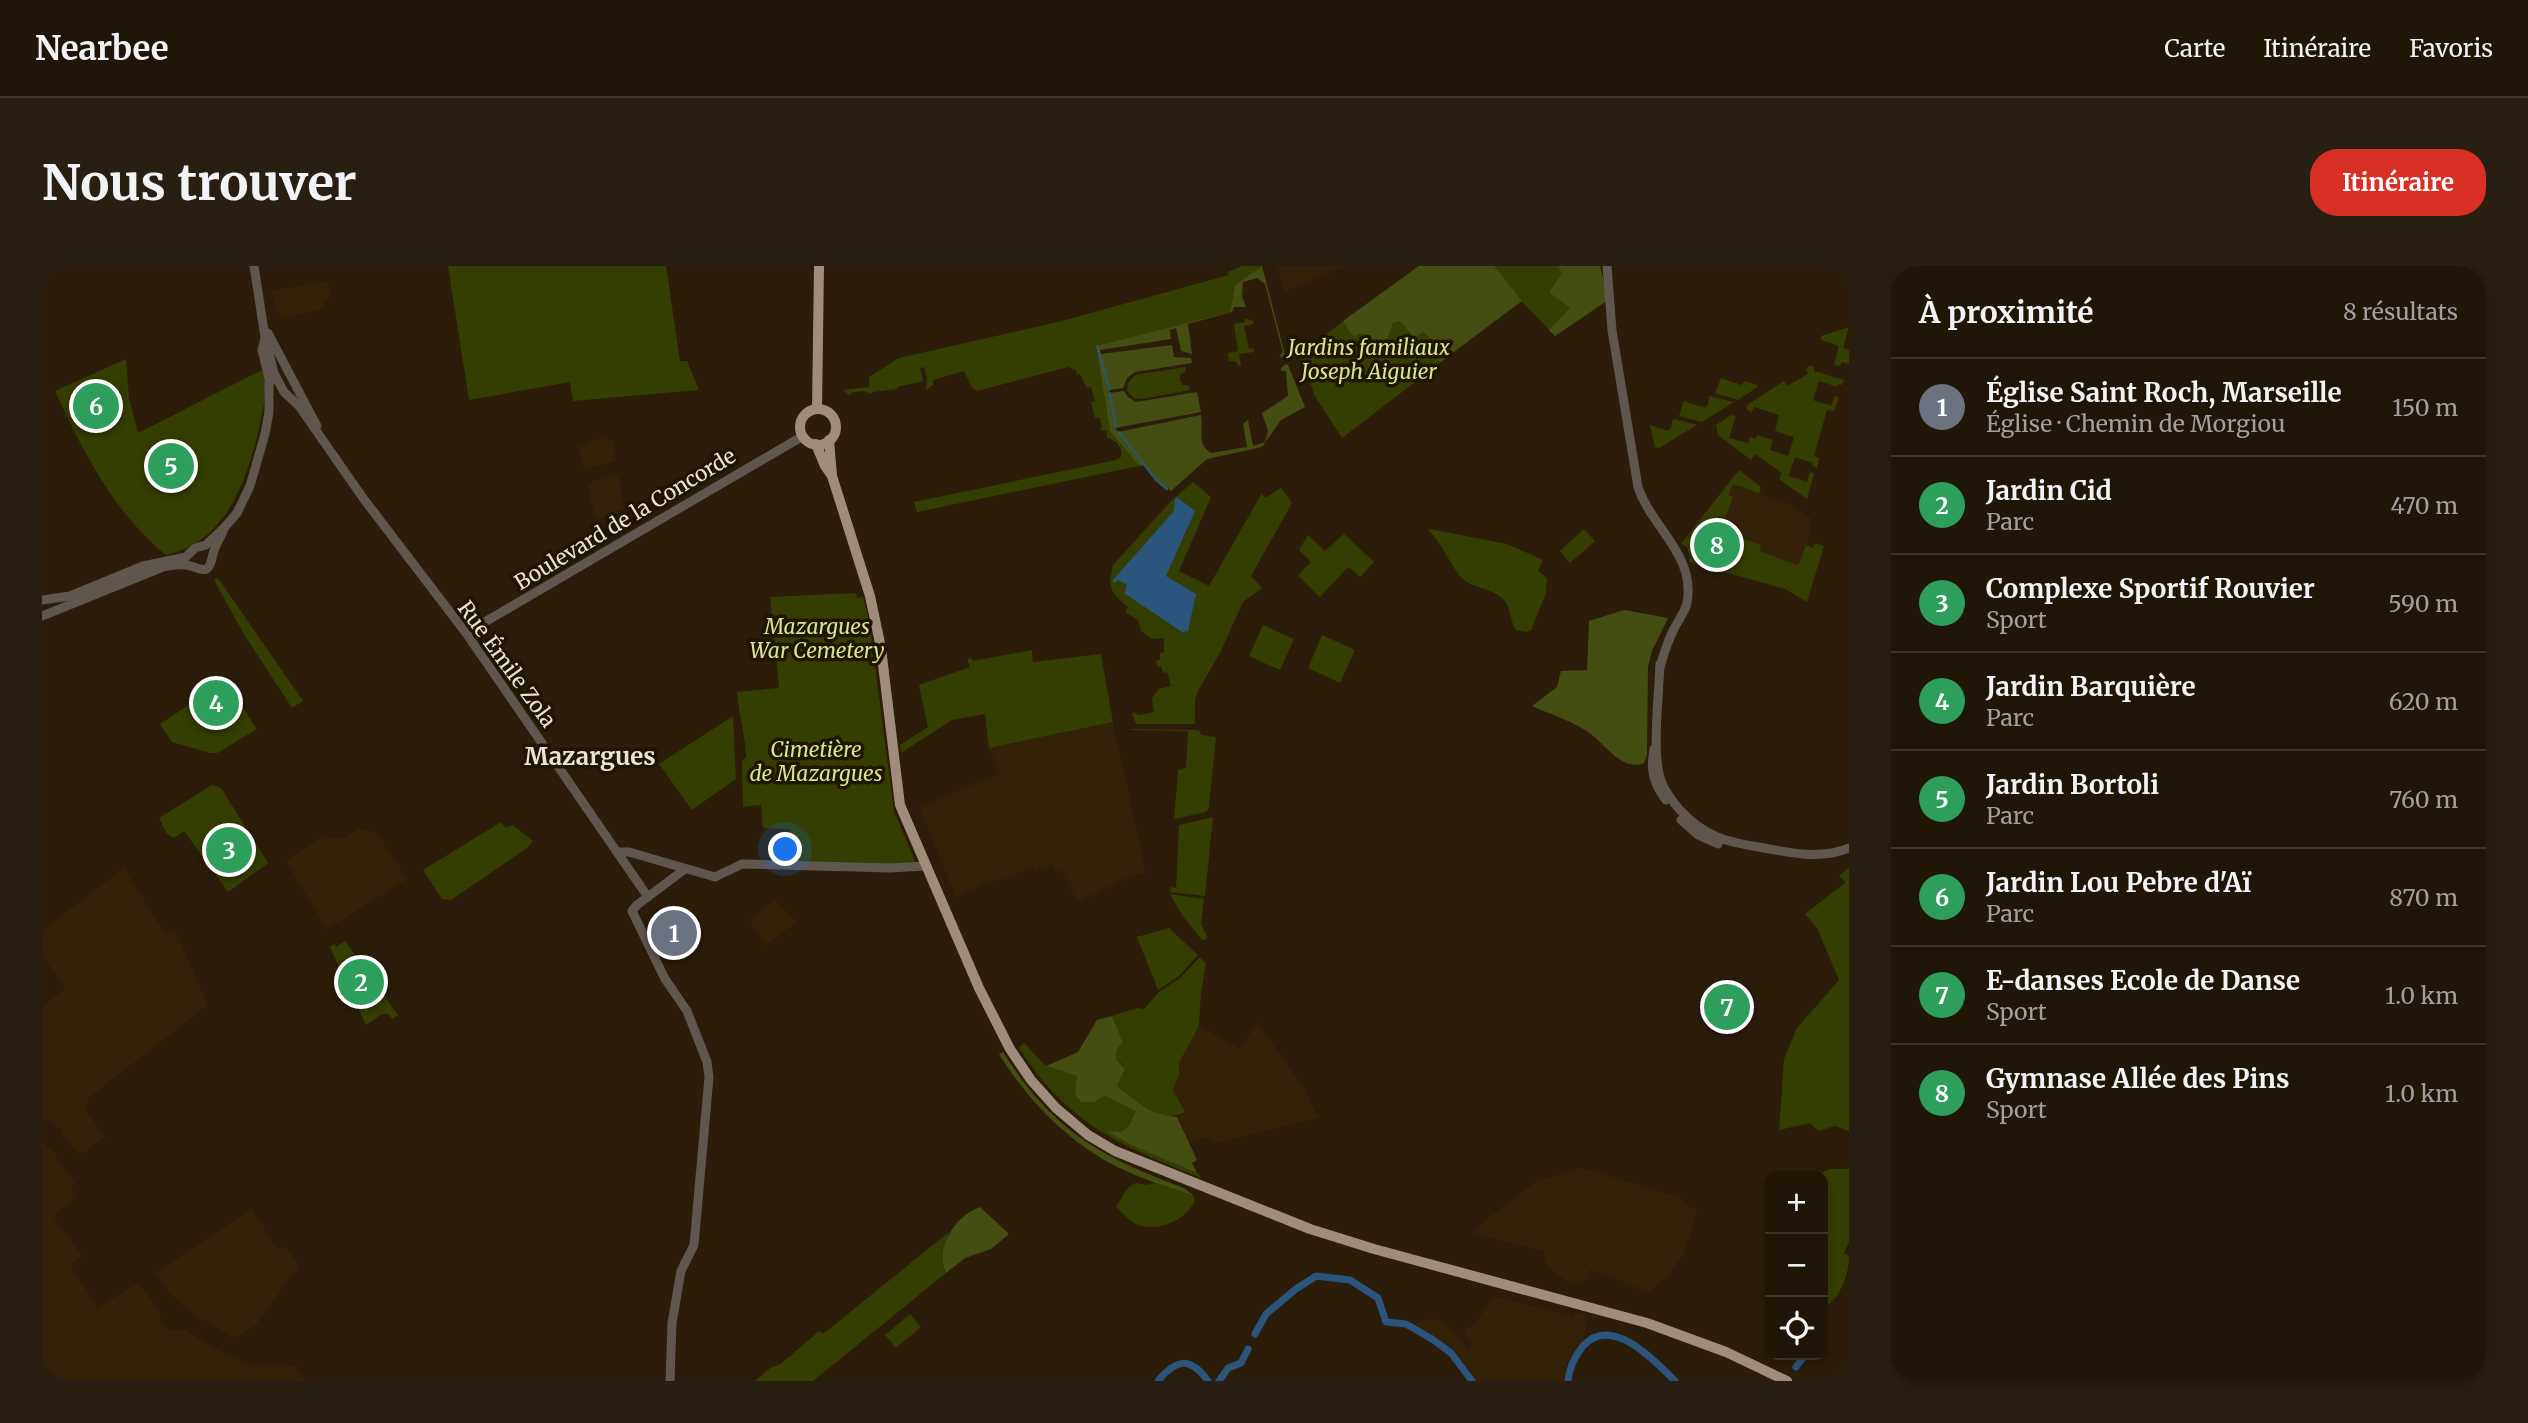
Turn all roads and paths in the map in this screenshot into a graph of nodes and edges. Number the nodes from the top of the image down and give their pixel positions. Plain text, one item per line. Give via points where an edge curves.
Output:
1 (819, 266) edge
2 (1607, 266) edge
3 (256, 269) edge
4 (265, 332) junction
5 (275, 373) junction
6 (289, 374) junction
7 (269, 382) junction
8 (284, 391) junction
9 (817, 409) junction
10 (269, 412) junction
11 (803, 436) junction
12 (321, 437) junction
13 (829, 440) junction
14 (816, 444) junction
15 (832, 476) junction
16 (224, 528) junction
17 (195, 549) junction
18 (213, 555) junction
19 (193, 567) junction
20 (42, 600) edge
21 (42, 615) edge
22 (466, 634) junction
23 (1849, 848) edge
24 (617, 852) junction
25 (925, 866) junction
26 (685, 869) junction
27 (648, 897) junction
28 (670, 1381) edge
29 (1787, 1381) edge

1 - 9 main road
2 - 23 street via 1612,330 1638,486 1646,506 1680,555 1687,585 1685,608 1660,667 1658,728 1651,766 1655,786 1691,830 1707,841 1817,856
3 - 4 street
4 - 5 street
4 - 6 street
4 - 7 street via 262,350
5 - 6 street
5 - 7 street
5 - 8 street
6 - 8 street
6 - 12 street
7 - 8 street via 273,389
7 - 10 street
8 - 10 street
8 - 12 street
9 - 11 main road via 802,418
9 - 13 main road via 829,413 835,422
10 - 16 street via 250,486
11 - 14 main road
11 - 22 street, Boulevard de la Concorde
12 - 22 street, Rue Émile Zola
13 - 14 main road
13 - 15 main road
14 - 15 main road
15 - 25 main road via 870,596 906,817
16 - 17 street
16 - 18 street
17 - 18 street via 206,547
17 - 19 street via 189,559
17 - 20 street via 181,559 143,566 70,596
18 - 19 street via 207,569
19 - 21 street via 163,567
22 - 24 street, Rue Émile Zola
24 - 26 street
24 - 27 street, Rue Émile Zola
25 - 26 street via 745,865 715,877
25 - 29 main road via 1007,1043 1040,1092 1104,1145 1310,1229 1647,1323
26 - 27 street
27 - 28 street via 632,912 665,979 687,1011 709,1077 694,1245 680,1276 672,1323

